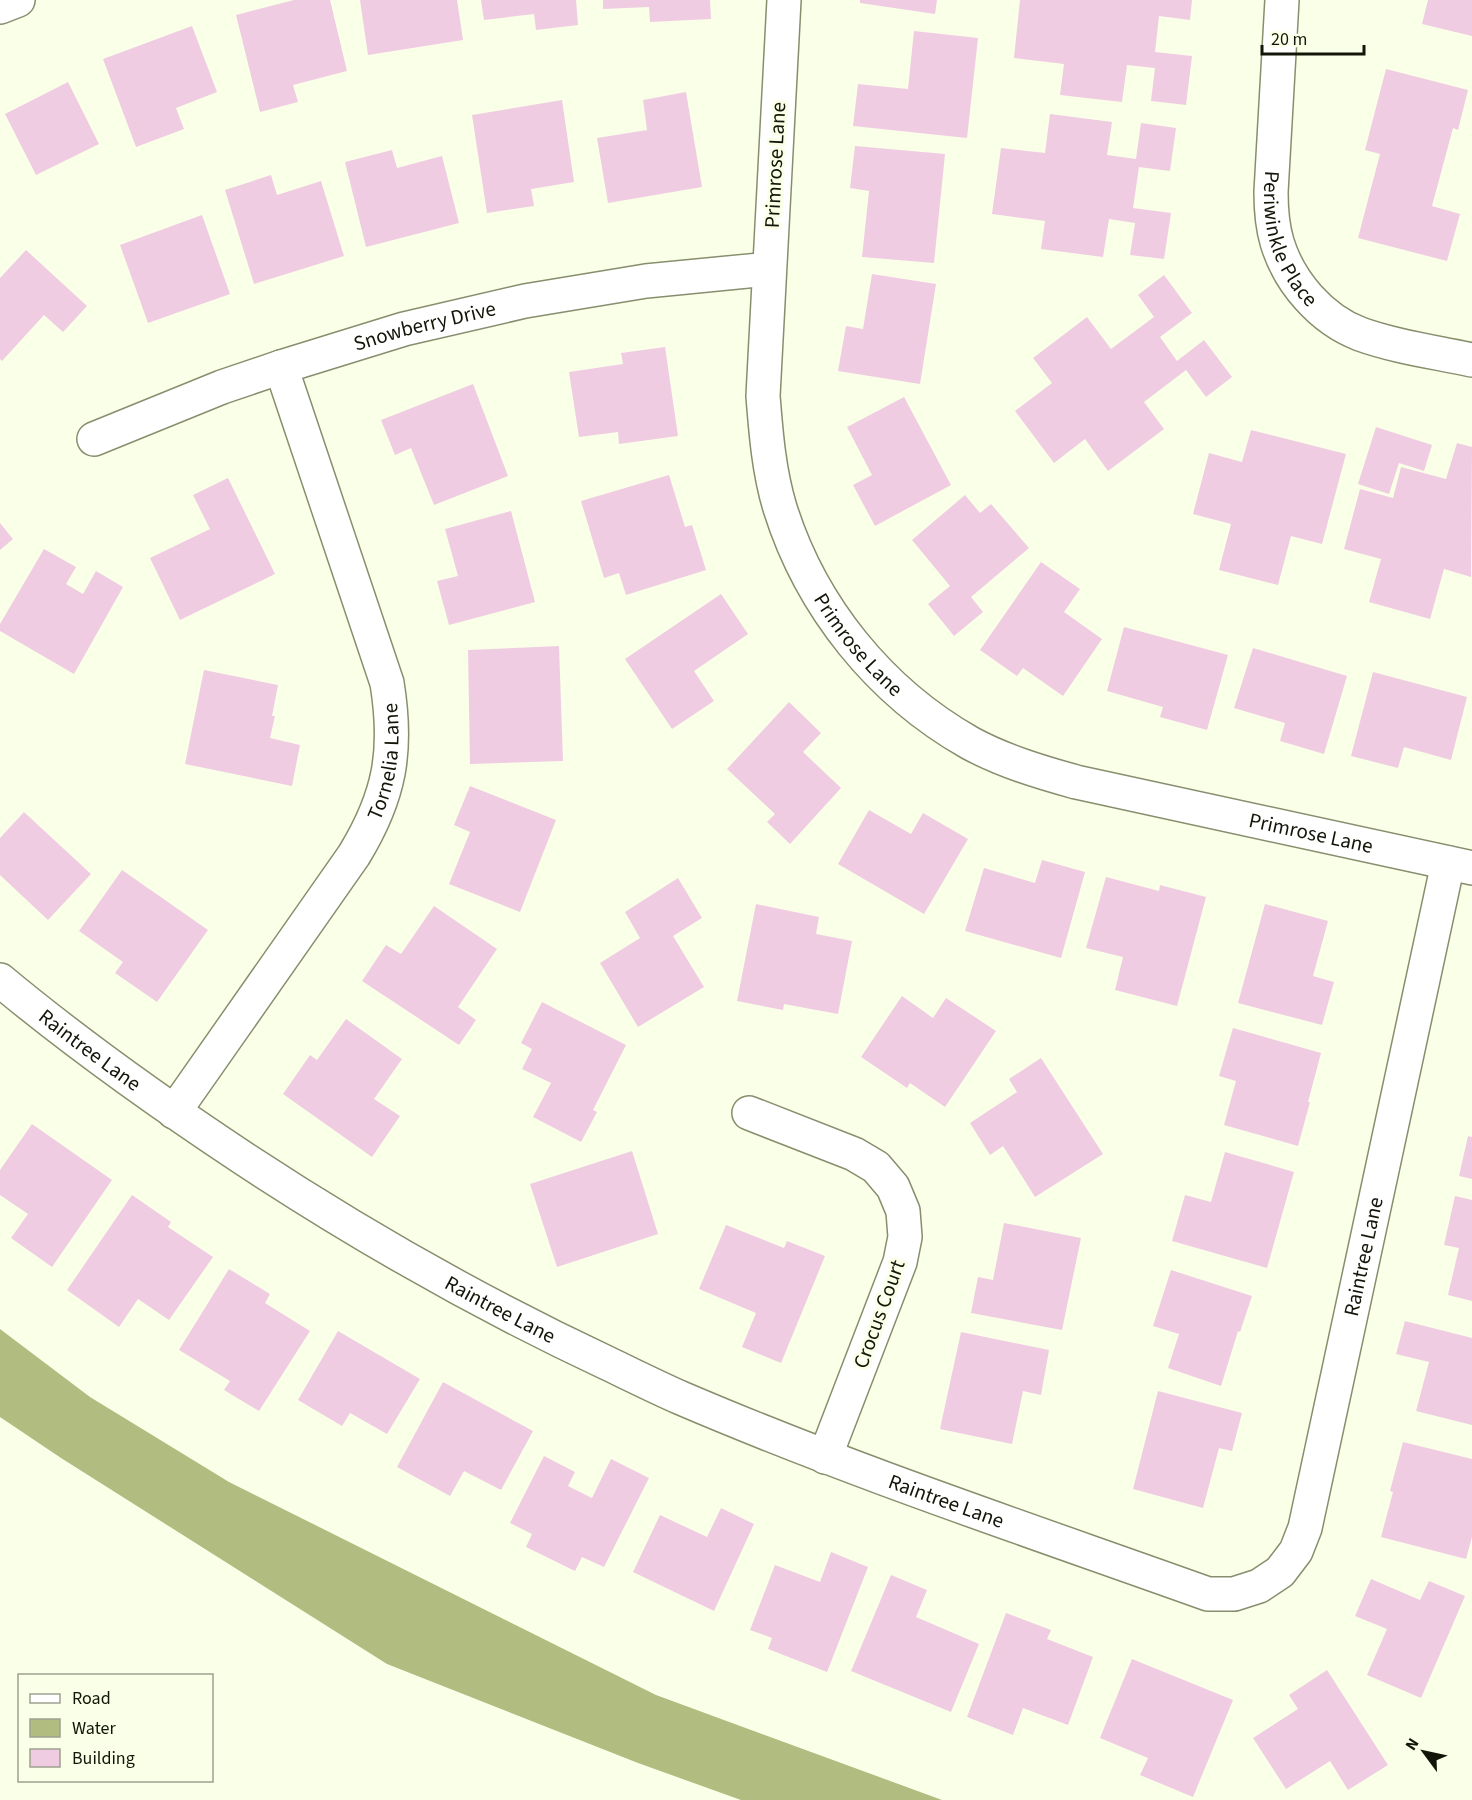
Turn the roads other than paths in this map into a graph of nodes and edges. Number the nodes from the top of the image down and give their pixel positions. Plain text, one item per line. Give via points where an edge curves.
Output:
1 (18, 0) edge
2 (784, 0) edge
3 (1282, 0) edge
4 (0, 7) edge
5 (769, 269) junction
6 (1472, 360) edge
7 (280, 367) junction
8 (94, 439) dead end
9 (1460, 866) edge
10 (0, 980) edge
11 (174, 1112) junction
12 (749, 1113) dead end
13 (825, 1457) junction

1 - 4 street
2 - 5 street, Primrose Lane
3 - 6 street, Periwinkle Place via 1271,217 1286,266 1316,306 1351,330 1384,342
5 - 7 street, Snowberry Drive via 646,281 525,301 404,329
5 - 9 street, Primrose Lane via 763,396 768,452 780,508 800,560 828,609 881,675 923,712 971,743 1022,766 1076,782
7 - 8 street, Snowberry Drive
7 - 11 street, Tornelia Lane via 387,683 391,760 378,810 363,841
9 - 13 street, Raintree Lane via 1305,1528 1296,1551 1280,1572 1259,1586 1234,1594 1208,1594
10 - 11 street, Raintree Lane
11 - 13 street, Raintree Lane via 392,1251 538,1331 678,1397
12 - 13 street, Crocus Court via 854,1154 876,1167 892,1187 903,1211 905,1237 900,1262

